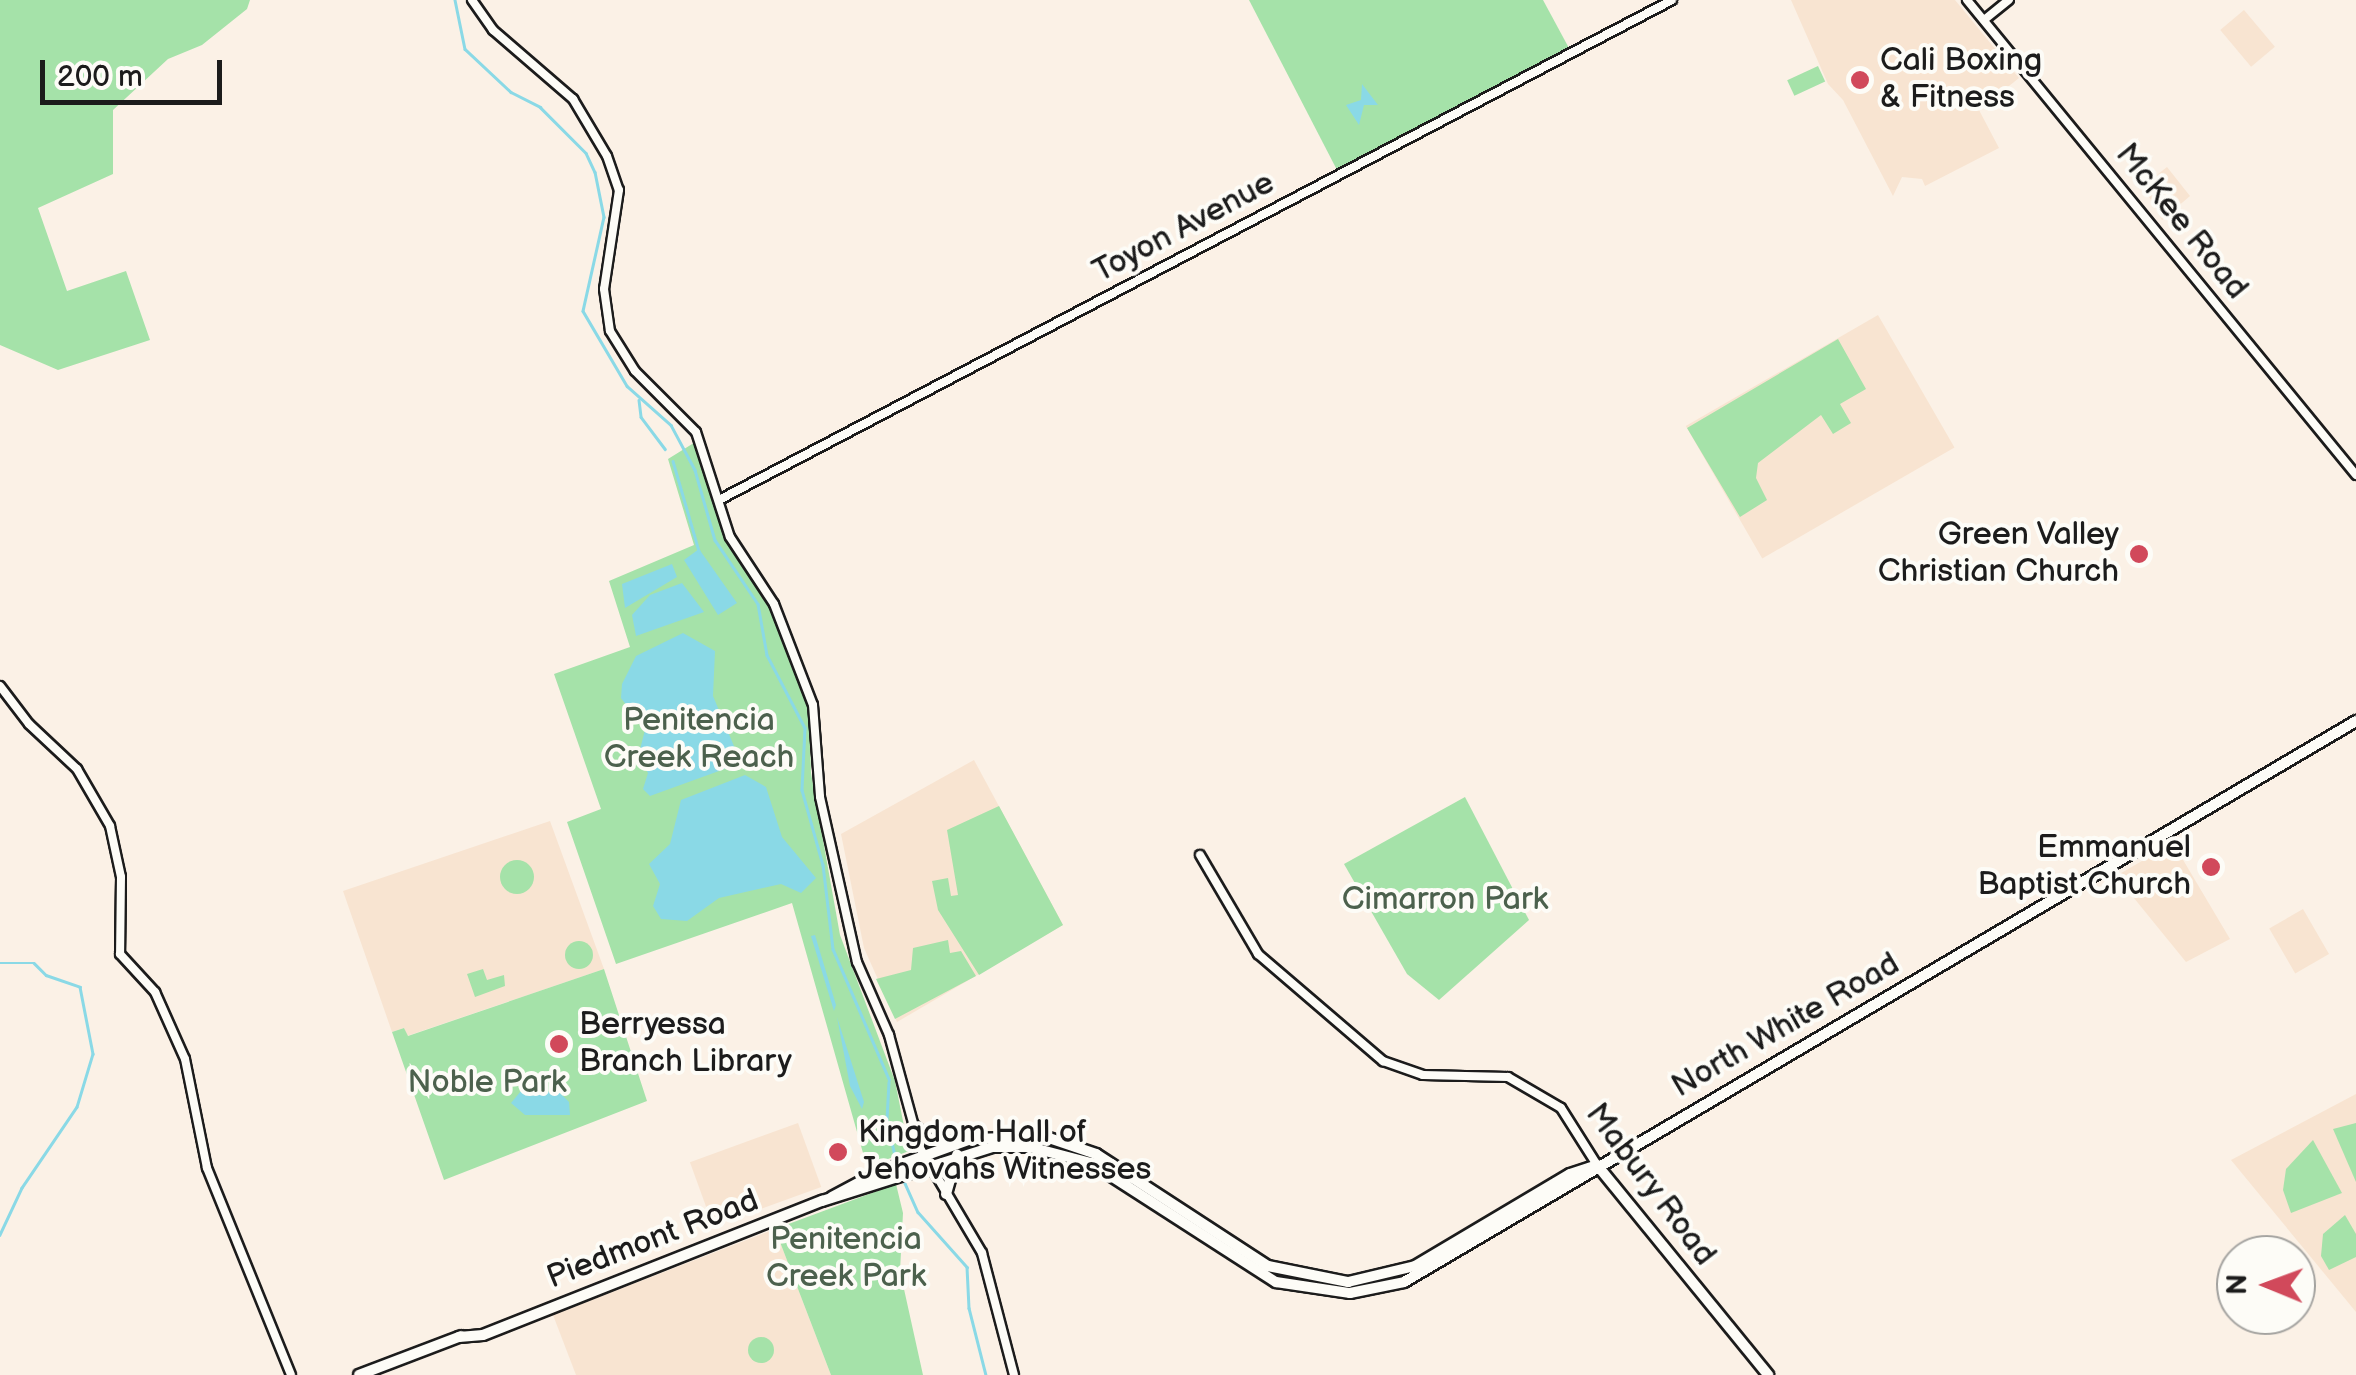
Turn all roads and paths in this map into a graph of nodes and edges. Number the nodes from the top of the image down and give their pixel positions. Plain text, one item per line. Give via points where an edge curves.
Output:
1 (472, 0) edge
2 (1672, 0) edge
3 (1967, 0) edge
4 (2010, 0) edge
5 (1984, 20) junction
6 (2356, 475) edge
7 (715, 482) junction
8 (744, 488) junction
9 (719, 500) junction
10 (0, 686) edge
11 (2356, 721) edge
12 (1200, 855) dead end
13 (914, 1126) junction
14 (962, 1142) junction
15 (957, 1156) junction
16 (926, 1160) junction
17 (907, 1161) joint
18 (1597, 1165) junction
19 (911, 1173) joint
20 (879, 1178) junction
21 (946, 1194) junction
22 (290, 1375) edge
23 (359, 1375) edge
24 (1014, 1375) edge
25 (1768, 1375) edge

1 - 7 street via 493,30 587,116 619,190 604,290 610,331 628,363 696,432
2 - 8 street, Toyon Avenue
3 - 5 street, McKee Road
4 - 5 street
5 - 6 street, McKee Road
7 - 8 street
7 - 9 street
8 - 9 street, Toyon Avenue
9 - 13 street via 730,537 774,604 813,705 816,774 850,938 889,1034
10 - 22 street via 77,769 110,826 121,876 120,954 155,992 185,1059 207,1168
11 - 18 main road, North White Road
12 - 18 street, Mabury Road via 1258,954 1383,1061 1423,1074 1508,1077 1561,1108
13 - 14 main road via 932,1141
13 - 16 street
14 - 16 main road, North White Road
14 - 18 main road, North White Road via 1021,1134 1069,1143 1108,1161 1257,1261 1340,1282 1415,1266 1570,1174
15 - 16 main road, North White Road
15 - 18 main road, North White Road via 1023,1146 1064,1152 1114,1176 1276,1282 1350,1293 1380,1290 1430,1270
15 - 21 main road
16 - 17 main road, North White Road
16 - 19 main road, North White Road
16 - 21 street
17 - 20 main road, Piedmont Road
18 - 25 main road, Mabury Road
19 - 20 main road, Piedmont Road
20 - 23 main road, Piedmont Road
21 - 24 street via 982,1253

